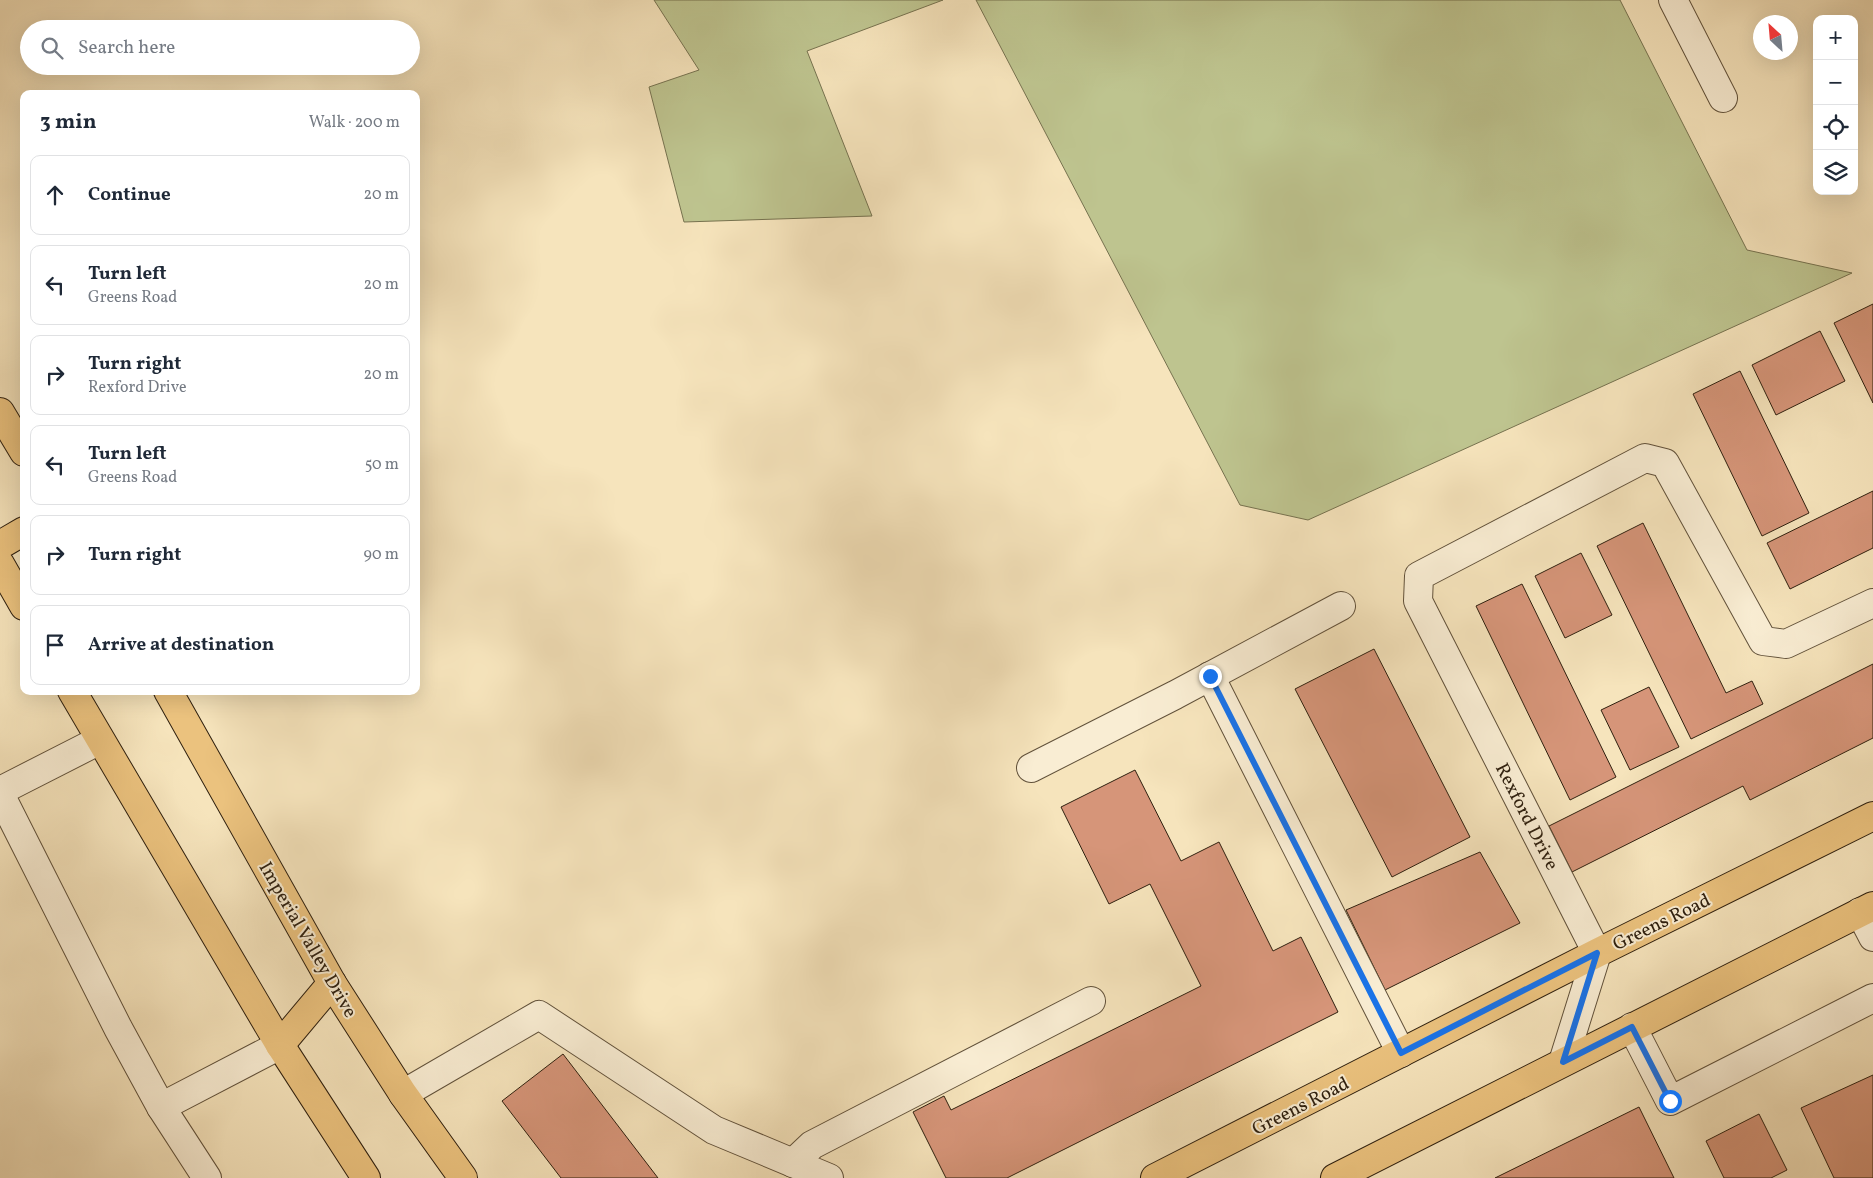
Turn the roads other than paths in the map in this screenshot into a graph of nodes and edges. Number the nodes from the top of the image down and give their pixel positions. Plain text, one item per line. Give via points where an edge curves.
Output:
1 (1673, 0) edge
2 (1723, 98) dead end
3 (0, 412) edge
4 (20, 445) edge
5 (20, 533) edge
6 (0, 545) edge
7 (0, 564) edge
8 (20, 599) edge
9 (1873, 602) edge
10 (1341, 606) dead end
11 (1210, 676) junction
12 (74, 695) edge
13 (170, 695) edge
14 (100, 740) junction
15 (1031, 768) dead end
16 (0, 793) edge
17 (1873, 816) edge
18 (1867, 909) edge
19 (1873, 937) edge
20 (1597, 953) junction
21 (332, 983) junction
22 (1873, 998) edge
23 (1091, 1001) dead end
24 (1632, 1027) junction
25 (280, 1045) junction
26 (1401, 1053) junction
27 (1563, 1062) junction
28 (403, 1094) junction
29 (161, 1107) junction
30 (793, 1163) junction
31 (207, 1178) edge
32 (366, 1178) edge
33 (463, 1178) edge
34 (829, 1178) edge
35 (1155, 1178) edge
36 (1335, 1178) edge

1 - 2 lane
3 - 4 main road
5 - 6 main road
7 - 8 main road
9 - 20 lane, Rexford Drive via 1786,644 1763,641 1665,462 1645,458 1419,576 1418,602
10 - 11 lane
11 - 15 lane
11 - 26 lane
12 - 14 main road
13 - 21 main road, Imperial Valley Drive
14 - 16 lane
14 - 25 main road
16 - 29 lane
17 - 20 main road, Greens Road
18 - 19 lane
18 - 24 main road
20 - 26 main road, Greens Road
20 - 27 lane
21 - 25 main road
21 - 28 main road, Imperial Valley Drive
22 - 24 lane via 1670,1101
23 - 30 lane via 812,1145
24 - 27 main road
25 - 29 lane
25 - 32 main road
26 - 35 main road, Greens Road
27 - 36 main road
28 - 30 lane via 539,1015 714,1130
28 - 33 main road, Imperial Valley Drive
29 - 31 lane
30 - 34 lane

